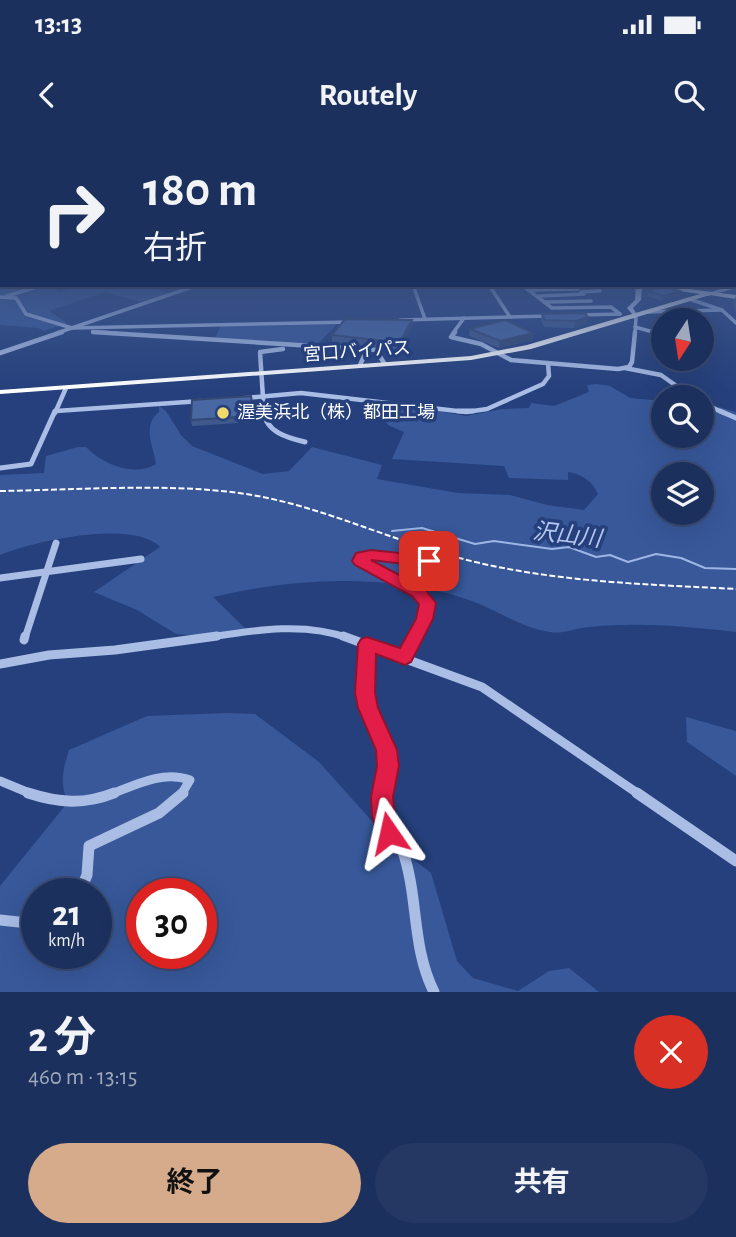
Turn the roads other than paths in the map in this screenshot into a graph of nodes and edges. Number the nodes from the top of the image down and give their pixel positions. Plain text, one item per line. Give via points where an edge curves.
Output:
1 (23, 310) edge
2 (125, 310) edge
3 (422, 310) edge
4 (505, 310) edge
5 (615, 310) edge
6 (628, 310) junction
7 (656, 310) edge
8 (722, 310) joint
9 (646, 313) junction
10 (578, 315) edge
11 (551, 316) edge
12 (510, 317) junction
13 (464, 318) junction
14 (425, 319) junction
15 (397, 321) edge
16 (354, 322) edge
17 (736, 323) edge
18 (635, 327) junction
19 (72, 328) junction
20 (88, 328) junction
21 (651, 331) edge
22 (316, 346) junction
23 (366, 350) junction
24 (0, 352) edge
25 (495, 353) junction
26 (384, 363) junction
27 (548, 363) junction
28 (360, 365) junction
29 (625, 368) junction
30 (261, 373) junction
31 (676, 385) edge
32 (66, 388) junction
33 (0, 391) edge
34 (262, 396) junction
35 (234, 398) edge
36 (207, 400) edge
37 (714, 408) edge
38 (56, 411) junction
39 (736, 418) edge
40 (304, 442) dead end
41 (0, 468) edge
42 (56, 543) dead end
43 (141, 559) dead end
44 (429, 561) dead end
45 (46, 572) junction
46 (0, 578) edge
47 (24, 640) dead end
48 (367, 644) junction
49 (405, 657) junction
50 (0, 664) edge
51 (0, 782) edge
52 (736, 861) edge
53 (86, 878) edge
54 (0, 919) edge
55 (21, 922) edge
56 (435, 992) edge

1 - 19 street
2 - 19 street
3 - 14 street
4 - 12 street
5 - 10 street via 620,314
6 - 9 highway, 宮口バイパス
6 - 18 street
6 - 25 highway, 宮口バイパス
7 - 9 highway, 宮口バイパス
8 - 9 street via 686,315
8 - 17 street
11 - 12 street
12 - 13 street
13 - 14 street
13 - 25 street via 450,337 481,344
14 - 15 street
16 - 20 street
18 - 21 street
18 - 29 street via 632,362
19 - 20 street
19 - 24 street
20 - 22 street
22 - 23 street
22 - 30 street via 261,351
23 - 26 street via 379,351
23 - 28 street
25 - 26 highway, 宮口バイパス
25 - 27 street via 510,360
25 - 30 highway, 宮口バイパス via 449,361
26 - 28 highway, 宮口バイパス
27 - 29 street
27 - 34 street via 543,384 474,412 301,393
28 - 30 highway, 宮口バイパス
29 - 31 street via 661,374
30 - 32 highway, 宮口バイパス
30 - 33 highway, 宮口バイパス
30 - 34 street
32 - 33 highway, 宮口バイパス
32 - 38 street
34 - 35 street
34 - 40 street via 268,425
36 - 38 street
37 - 39 street
38 - 41 street via 32,464
42 - 45 street
43 - 45 street
44 - 49 street via 371,555 360,561 426,598 425,619
45 - 46 street
45 - 47 street
48 - 49 street
48 - 50 street via 327,630 288,629
48 - 56 street via 365,693 387,758 384,816 389,833 401,845 418,952
49 - 52 street via 482,687
51 - 53 street via 40,797 82,803 148,780 179,776 190,780 159,814 89,846
54 - 55 street

